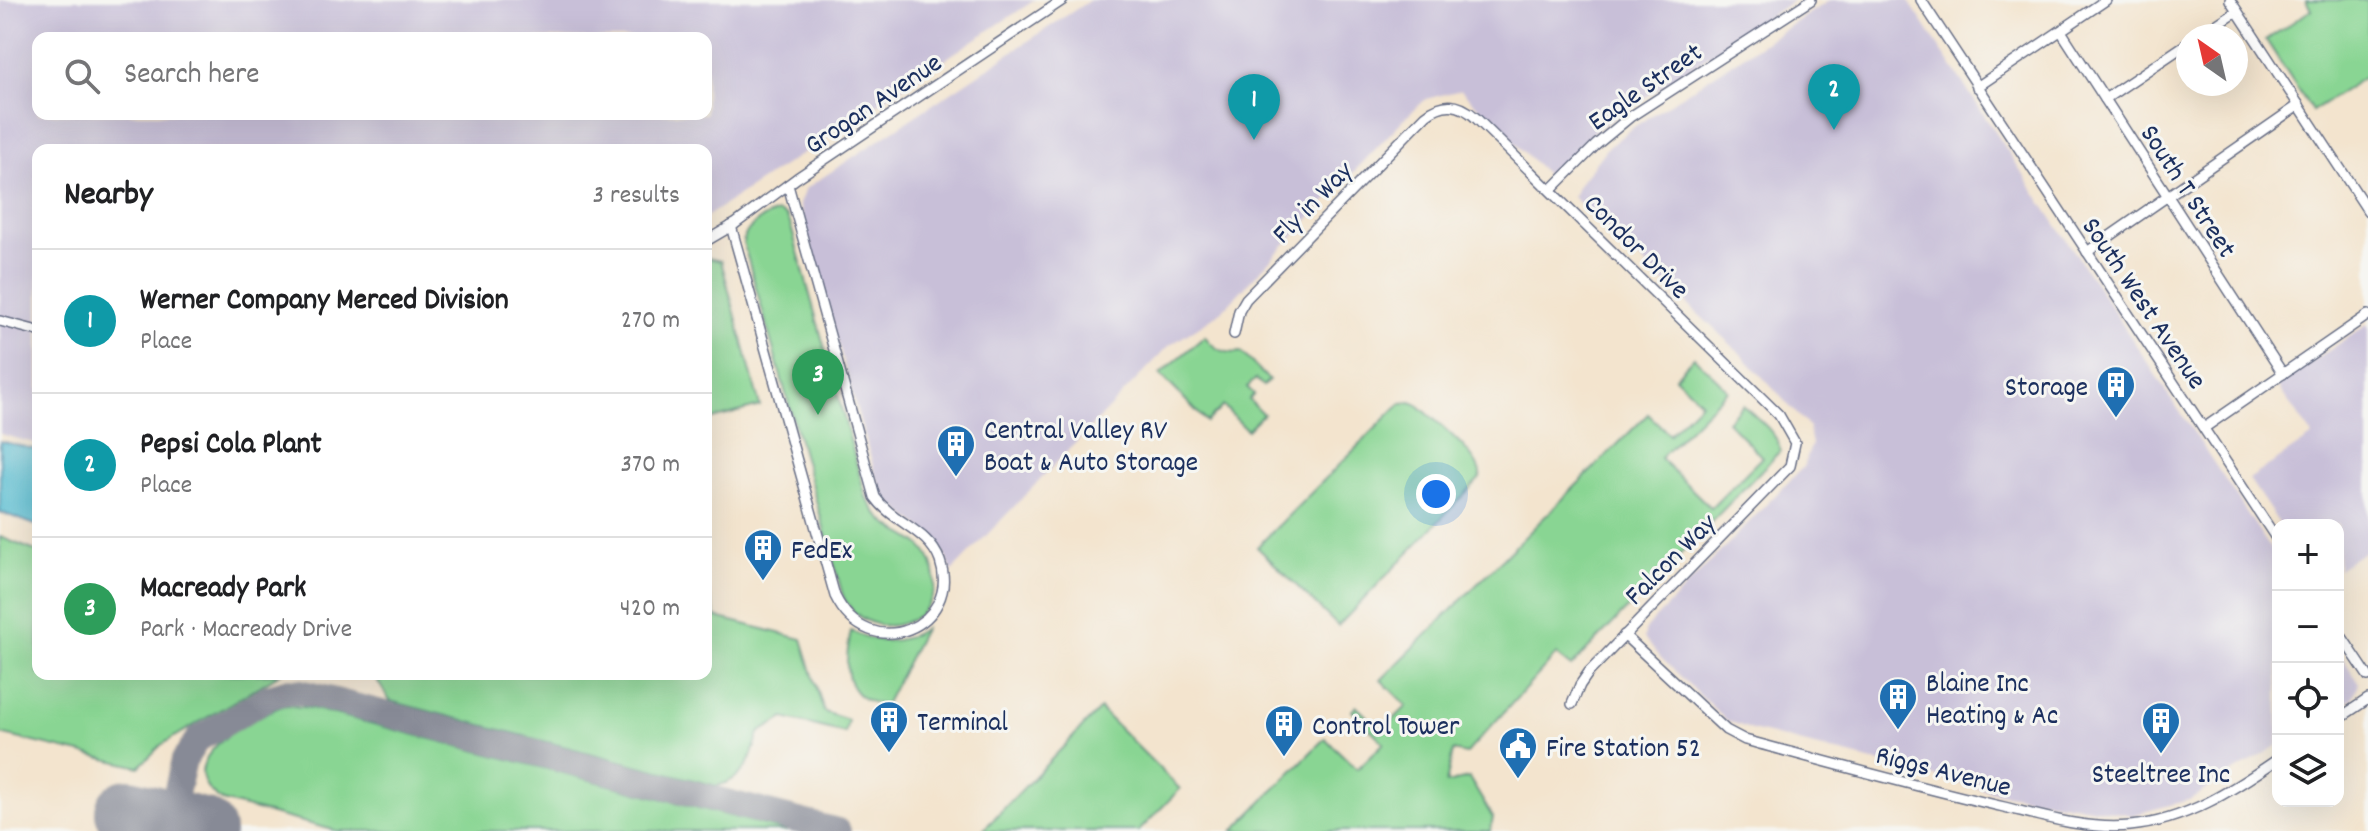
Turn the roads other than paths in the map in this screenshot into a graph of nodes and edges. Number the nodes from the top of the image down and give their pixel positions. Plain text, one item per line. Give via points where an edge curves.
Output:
1 (1063, 0) edge
2 (1811, 0) edge
3 (1921, 0) edge
4 (2106, 0) edge
5 (2230, 0) edge
6 (2237, 11) junction
7 (2217, 24) edge
8 (2061, 31) junction
9 (2176, 51) edge
10 (1977, 87) junction
11 (2105, 99) junction
12 (2299, 105) junction
13 (1434, 109) joint
14 (788, 185) junction
15 (1551, 190) junction
16 (2168, 196) junction
17 (2368, 211) edge
18 (731, 226) junction
19 (712, 237) edge
20 (2087, 252) junction
21 (2368, 315) edge
22 (0, 321) edge
23 (32, 329) edge
24 (1234, 334) dead end
25 (2283, 374) junction
26 (2204, 428) junction
27 (1795, 443) joint
28 (2272, 532) edge
29 (1624, 635) junction
30 (2344, 640) edge
31 (2368, 676) edge
32 (2368, 699) edge
33 (1572, 704) dead end
34 (2344, 715) edge
35 (2272, 763) edge

1 - 14 street, Grogan Avenue
2 - 15 street, Eagle Street via 1630,117
3 - 10 street, South West Avenue
4 - 8 street
5 - 6 street
6 - 7 street
6 - 12 street
8 - 10 street
8 - 11 street, South T Street
9 - 11 street
10 - 20 street, South West Avenue
11 - 16 street, South T Street
12 - 16 street
12 - 17 street
13 - 15 street, Condor Drive via 1464,107
13 - 24 street, Fly in Way via 1246,299
14 - 18 street, Grogan Avenue
14 - 18 street via 875,497 930,542 940,560 939,599 926,617 905,631 879,634 864,628 835,596
15 - 27 street, Condor Drive via 1779,415
16 - 20 street
16 - 25 street, South T Street
18 - 19 street, Grogan Avenue
20 - 26 street, South West Avenue
21 - 25 street
22 - 23 street
25 - 26 street
26 - 28 street, South West Avenue
27 - 29 street, Falcon Way via 1790,466
29 - 33 street, Falcon Way via 1589,672
29 - 35 street, Riggs Avenue via 1726,730 1745,740 2085,826 2167,819 2203,806
30 - 31 street
32 - 34 street

